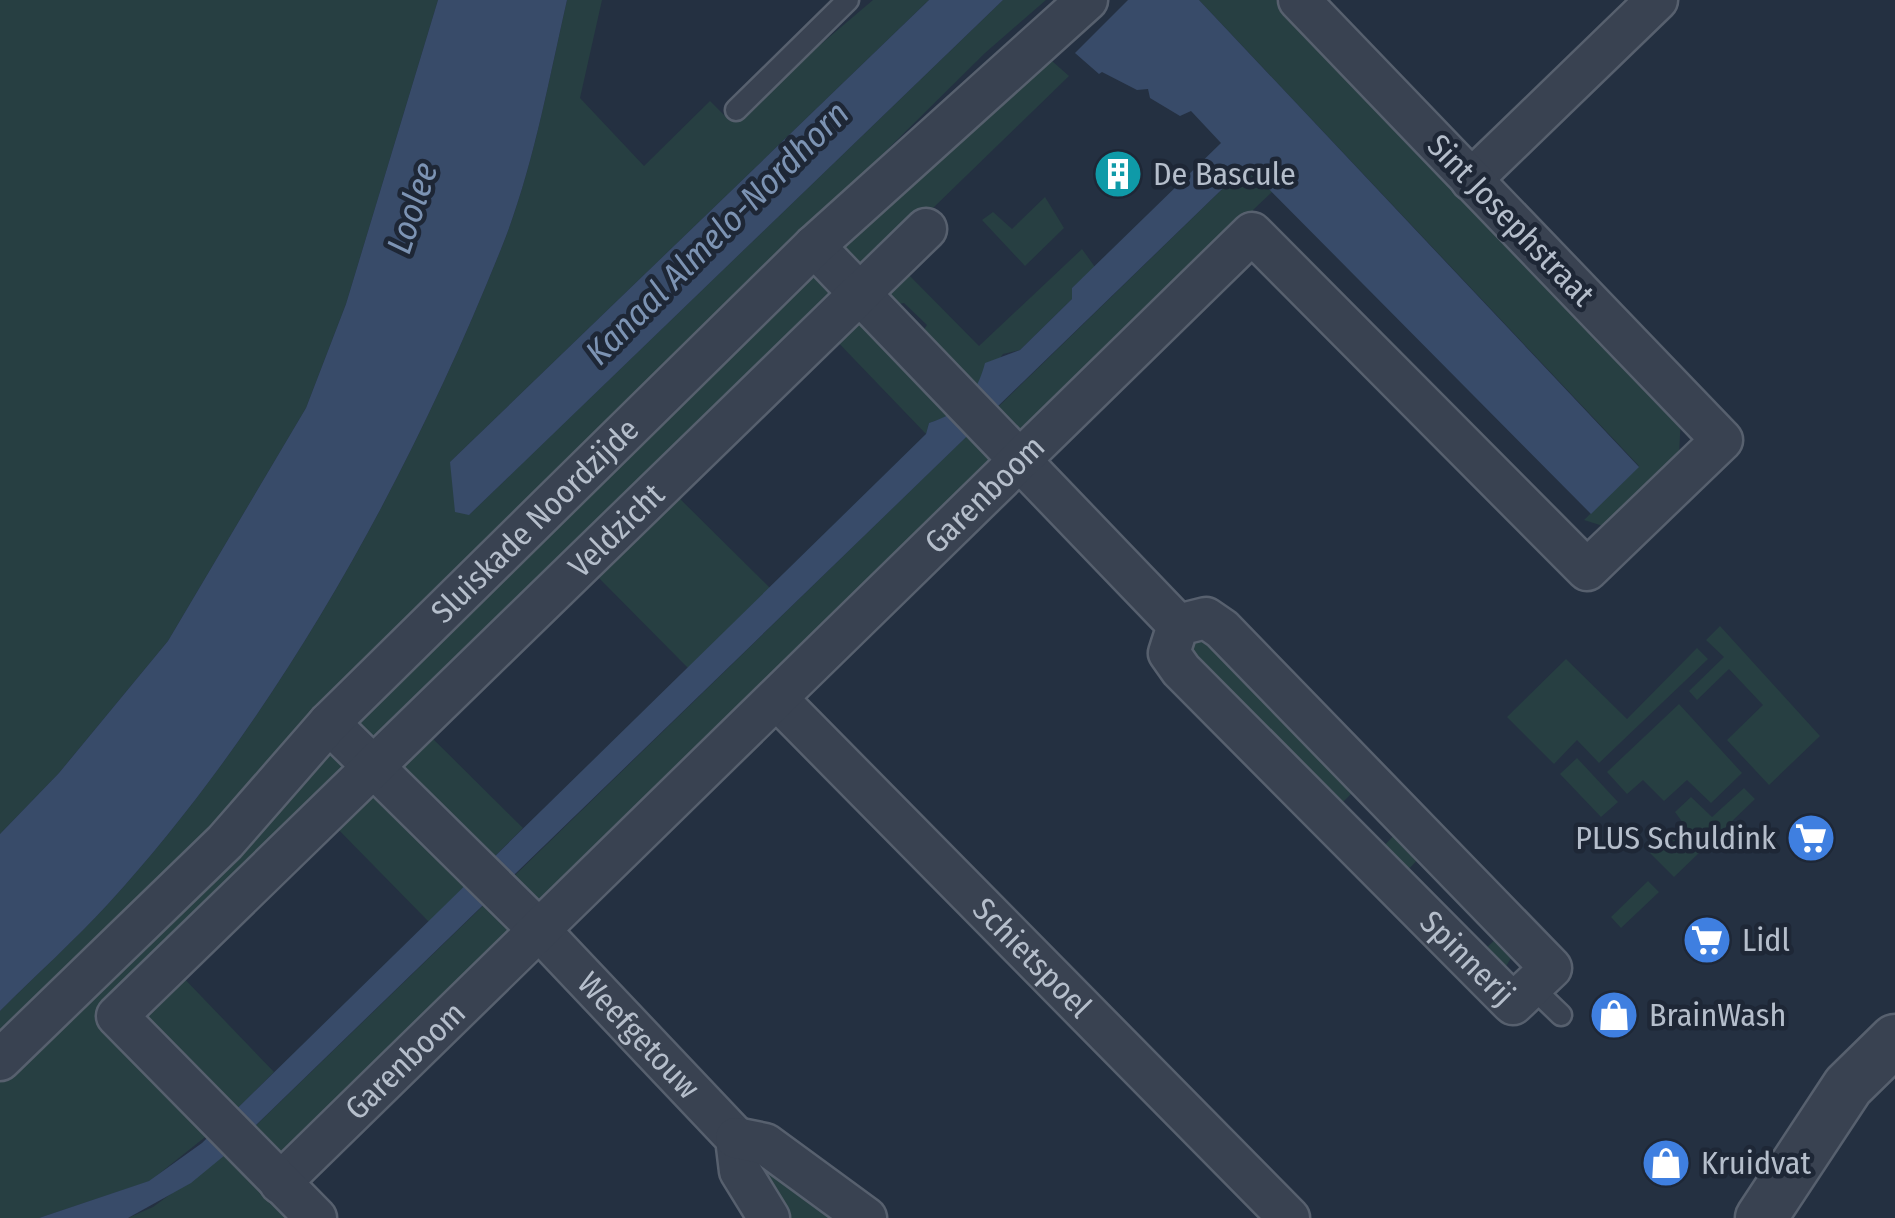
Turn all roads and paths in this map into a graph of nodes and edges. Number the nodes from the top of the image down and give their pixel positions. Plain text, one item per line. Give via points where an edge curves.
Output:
1 (848, 0) edge
2 (1088, 0) edge
3 (1300, 0) edge
4 (1656, 0) edge
5 (736, 110) dead end
6 (1471, 180) junction
7 (926, 229) dead end
8 (814, 246) junction
9 (859, 292) junction
10 (1722, 440) joint
11 (1011, 452) junction
12 (1178, 625) junction
13 (778, 700) junction
14 (328, 723) junction
15 (374, 768) junction
16 (529, 921) junction
17 (84, 981) junction
18 (1532, 987) junction
19 (1561, 1015) dead end
20 (117, 1016) junction
21 (1895, 1040) edge
22 (0, 1060) edge
23 (736, 1138) junction
24 (270, 1172) junction
25 (316, 1218) edge
26 (769, 1218) edge
27 (866, 1218) edge
28 (1289, 1218) edge
29 (1760, 1218) edge

1 - 5 lane
2 - 8 street, Sluiskade Noordzijde
3 - 6 street, Sint Josephstraat
4 - 6 street
6 - 10 street, Sint Josephstraat
7 - 9 street, Veldzicht
8 - 9 street
8 - 14 street, Sluiskade Noordzijde
9 - 11 street
9 - 15 street, Veldzicht
10 - 11 street, Garenboom via 1587,570 1252,234
11 - 12 street
11 - 13 street, Garenboom
12 - 18 street, Spinnerij via 1168,652 1182,670 1513,1004
12 - 18 street, Spinnerij via 1206,618 1222,629 1551,968
13 - 16 street, Garenboom
13 - 28 street, Schietspoel
14 - 15 street
14 - 17 street, Sluiskade Noordzijde via 226,842
15 - 16 street
15 - 20 street, Veldzicht
16 - 23 street, Weefgetouw
16 - 24 street, Garenboom
17 - 20 street
17 - 22 street, Sluiskade Noordzijde
18 - 19 lane
20 - 24 street
21 - 29 street via 1848,1086
23 - 26 street, Weefgetouw via 740,1172
23 - 27 street, Weefgetouw via 765,1144
24 - 25 street

